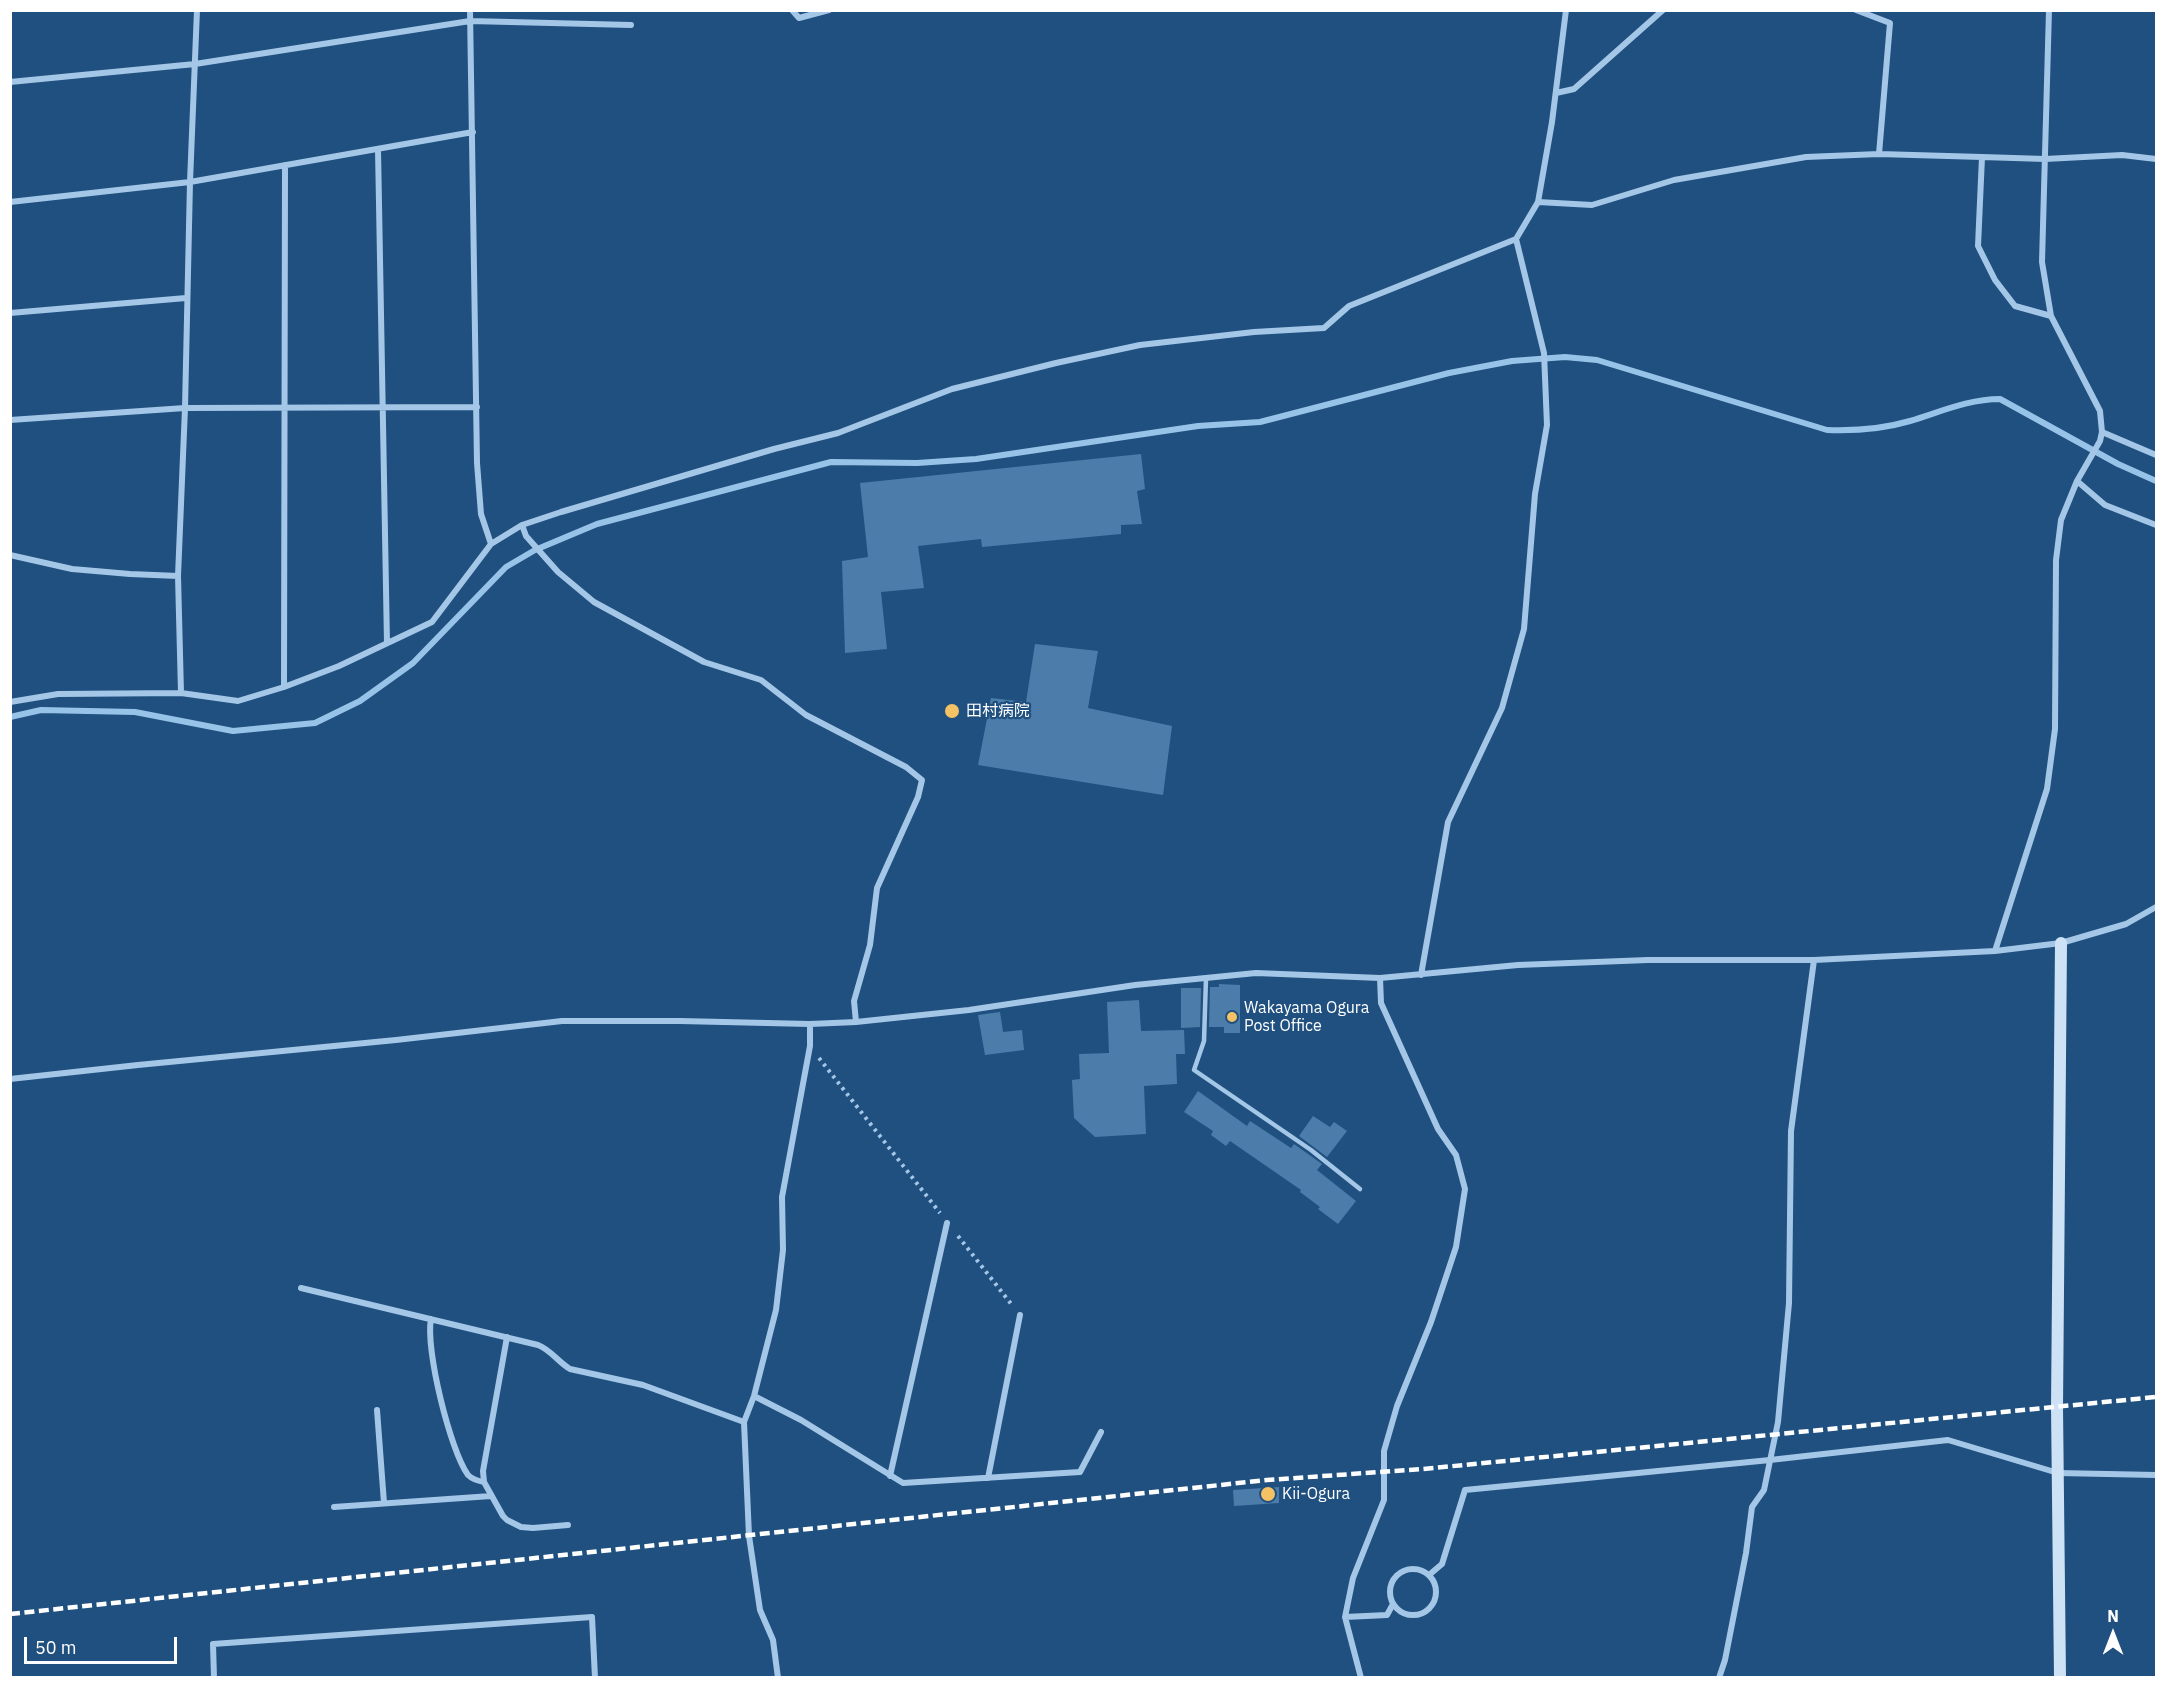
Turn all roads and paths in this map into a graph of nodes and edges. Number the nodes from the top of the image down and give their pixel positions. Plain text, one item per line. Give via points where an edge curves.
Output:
1 (197, 10) edge
2 (470, 10) edge
3 (792, 10) edge
4 (829, 10) edge
5 (1566, 10) edge
6 (1663, 10) edge
7 (1856, 10) edge
8 (2049, 10) edge
9 (470, 21) junction
10 (631, 25) dead end
11 (195, 64) junction
12 (10, 82) edge
13 (1556, 93) junction
14 (472, 132) junction
15 (378, 149) junction
16 (1879, 154) junction
17 (1982, 157) junction
18 (2045, 159) junction
19 (2157, 159) edge
20 (285, 165) junction
21 (190, 182) junction
22 (10, 202) edge
23 (1538, 202) junction
24 (1516, 239) junction
25 (186, 298) junction
26 (10, 313) edge
27 (2051, 316) junction
28 (477, 407) junction
29 (185, 408) junction
30 (283, 408) junction
31 (382, 408) junction
32 (10, 420) edge
33 (2102, 432) junction
34 (2157, 455) edge
35 (2077, 481) junction
36 (522, 525) junction
37 (2157, 525) edge
38 (491, 544) junction
39 (10, 555) edge
40 (178, 576) junction
41 (387, 643) junction
42 (284, 687) junction
43 (181, 693) junction
44 (10, 702) edge
45 (2157, 907) edge
46 (2061, 943) junction
47 (1995, 951) junction
48 (1814, 960) junction
49 (1421, 975) junction
50 (1206, 978) junction
51 (1380, 978) junction
52 (856, 1022) junction
53 (810, 1024) junction
54 (810, 1046) junction
55 (10, 1079) edge
56 (1360, 1189) dead end
57 (947, 1223) junction
58 (301, 1288) dead end
59 (1020, 1316) joint
60 (431, 1319) junction
61 (507, 1337) junction
62 (754, 1396) junction
63 (377, 1410) dead end
64 (744, 1422) junction
65 (1101, 1432) dead end
66 (1770, 1460) junction
67 (2058, 1473) junction
68 (2157, 1475) edge
69 (890, 1476) junction
70 (988, 1478) junction
71 (484, 1482) junction
72 (491, 1496) junction
73 (384, 1503) junction
74 (334, 1507) dead end
75 (568, 1525) dead end
76 (1429, 1575) junction
77 (1393, 1604) junction
78 (1345, 1617) junction
79 (214, 1677) edge
80 (595, 1677) edge
81 (778, 1677) edge
82 (1361, 1677) edge
83 (1719, 1677) edge
84 (2060, 1677) edge

1 - 11 street
2 - 9 street
3 - 4 street via 799,18
5 - 13 street
6 - 13 street via 1574,89
7 - 16 street via 1890,23
8 - 18 street
9 - 10 street
9 - 11 street
9 - 14 street
11 - 12 street
11 - 21 street
13 - 23 street
14 - 15 street
14 - 28 street
15 - 20 street
15 - 31 street
16 - 17 street
16 - 23 street via 1806,157 1733,169 1674,180 1592,205
17 - 18 street
17 - 27 street via 1978,246 1995,280 2015,306
18 - 19 street
18 - 27 street via 2042,262
20 - 21 street
20 - 30 street
21 - 22 street
21 - 25 street
23 - 24 street
24 - 36 street via 1349,306 1324,328 1140,345 1056,363 952,389 838,433
24 - 49 street via 1544,353 1547,425 1535,494 1524,629 1502,708 1448,822
25 - 26 street
25 - 29 street
27 - 33 street via 2100,411
28 - 31 street
28 - 38 street via 481,514
29 - 30 street
29 - 32 street
29 - 40 street
30 - 31 street
30 - 42 street
31 - 41 street
33 - 34 street
33 - 35 street
35 - 37 street via 2105,505
35 - 47 street via 2061,520 2056,560 2055,729 2047,789
36 - 38 street
36 - 52 street via 526,536 558,572 594,602 704,662 761,680 806,716 906,767 922,780 877,888 870,945 854,1001
38 - 41 street via 432,622
39 - 40 street via 72,569
40 - 43 street
41 - 42 street
42 - 43 street via 238,701
43 - 44 street via 58,694
45 - 46 street via 2126,924
46 - 47 street
46 - 67 street
47 - 48 street
48 - 49 street via 1637,960 1518,965
48 - 66 street via 1791,1131 1789,1303 1778,1422
49 - 51 street
50 - 51 street via 1256,974
50 - 52 street
50 - 56 lane via 1204,1041 1194,1070 1311,1150
51 - 78 street via 1381,1003 1438,1129 1456,1155 1466,1189 1456,1247 1397,1406 1384,1452 1384,1500 1353,1578
52 - 53 street
53 - 54 street
53 - 55 street via 562,1021
54 - 57 path
54 - 62 street via 782,1197 783,1250 776,1310
57 - 59 path
57 - 69 street
58 - 60 street
59 - 70 street
60 - 61 street
60 - 71 street via 430,1336 448,1430 469,1475
61 - 64 street via 545,1347 570,1369 643,1384
61 - 71 street
62 - 64 street
62 - 69 street via 801,1420
63 - 73 street
64 - 81 street via 749,1536 760,1610 773,1640
65 - 70 street via 1080,1472
66 - 67 street via 1948,1440
66 - 76 street via 1465,1490 1442,1564
66 - 83 street via 1764,1490 1752,1507 1746,1554
67 - 68 street
67 - 84 street
69 - 70 street via 903,1483
71 - 72 street
72 - 73 street
72 - 75 street via 513,1524 533,1528
73 - 74 street
76 - 77 street via 1410,1569 1396,1577 1390,1588
76 - 77 street via 1437,1589 1431,1608 1408,1615
77 - 78 street via 1387,1615
78 - 82 street
79 - 80 street via 213,1644 592,1617

